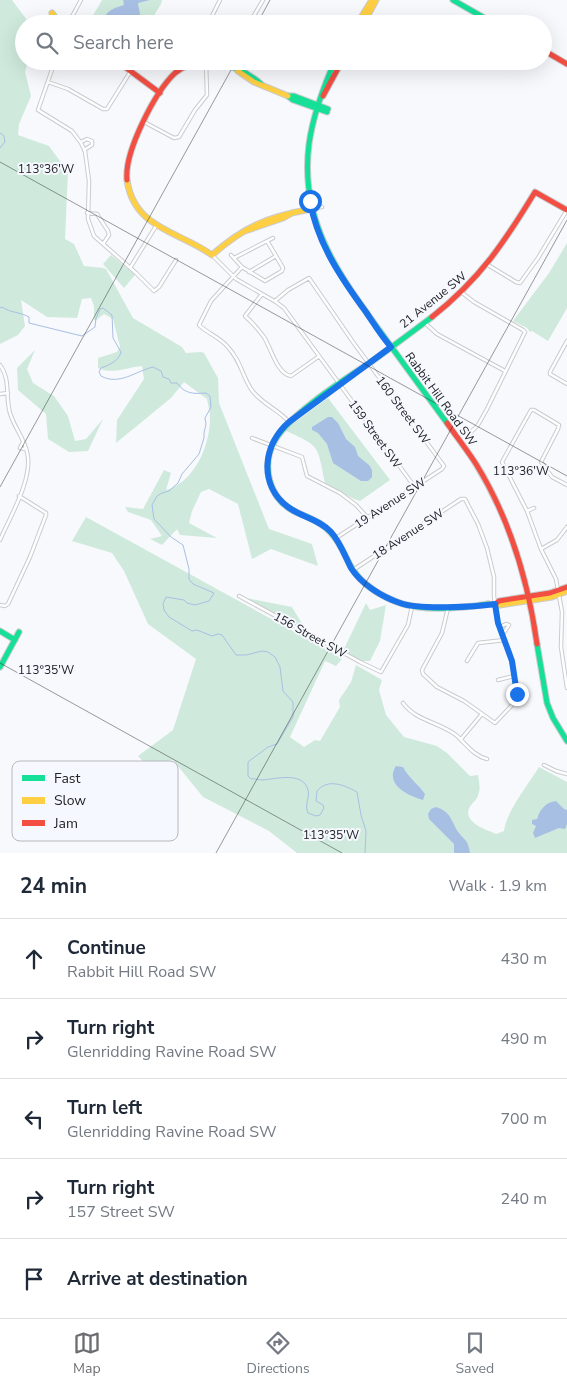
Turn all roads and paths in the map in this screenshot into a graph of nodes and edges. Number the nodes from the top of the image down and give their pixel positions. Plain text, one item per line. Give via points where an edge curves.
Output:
1 (81, 0) edge
2 (220, 0) edge
3 (262, 0) edge
4 (375, 0) edge
5 (453, 0) edge
6 (73, 15) edge
7 (212, 15) edge
8 (254, 15) edge
9 (364, 15) edge
10 (368, 15) edge
11 (479, 15) edge
12 (552, 55) edge
13 (567, 64) edge
14 (52, 70) edge
15 (130, 70) joint
16 (180, 70) edge
17 (205, 70) edge
18 (236, 70) edge
19 (331, 70) edge
20 (336, 70) edge
21 (48, 82) junction
22 (160, 93) junction
23 (317, 106) junction
24 (327, 111) dead end
25 (144, 122) junction
26 (81, 142) junction
27 (84, 150) junction
28 (322, 207) dead end
29 (311, 209) junction
30 (567, 210) edge
31 (88, 213) junction
32 (156, 226) junction
33 (273, 238) dead end
34 (267, 240) junction
35 (103, 244) junction
36 (212, 255) junction
37 (230, 255) dead end
38 (276, 256) junction
39 (234, 258) junction
40 (176, 260) dead end
41 (487, 265) junction
42 (242, 267) junction
43 (130, 268) junction
44 (249, 272) junction
45 (234, 276) junction
46 (461, 292) junction
47 (262, 294) junction
48 (275, 301) junction
49 (424, 322) junction
50 (567, 341) edge
51 (391, 347) junction
52 (318, 357) junction
53 (368, 363) junction
54 (0, 365) edge
55 (505, 371) junction
56 (567, 384) edge
57 (339, 385) junction
58 (8, 393) junction
59 (0, 394) edge
60 (289, 422) junction
61 (469, 434) dead end
62 (252, 438) dead end
63 (271, 445) junction
64 (443, 468) joint
65 (567, 485) edge
66 (414, 486) junction
67 (19, 496) junction
68 (534, 508) dead end
69 (527, 511) junction
70 (366, 517) junction
71 (567, 528) edge
72 (336, 538) junction
73 (0, 540) edge
74 (541, 549) junction
75 (552, 569) junction
76 (352, 570) junction
77 (548, 571) dead end
78 (567, 587) edge
79 (567, 591) edge
80 (559, 592) junction
81 (239, 596) dead end
82 (530, 599) junction
83 (495, 604) junction
84 (0, 605) edge
85 (412, 606) junction
86 (448, 606) junction
87 (500, 627) junction
88 (0, 631) edge
89 (19, 632) dead end
90 (503, 634) junction
91 (15, 640) junction
92 (505, 640) junction
93 (467, 660) dead end
94 (0, 667) edge
95 (514, 676) junction
96 (498, 680) dead end
97 (567, 688) edge
98 (403, 703) dead end
99 (482, 714) junction
100 (461, 740) junction
101 (567, 741) edge
102 (487, 759) dead end
103 (544, 764) dead end
104 (567, 774) edge

1 - 6 street
2 - 7 street
3 - 8 street
4 - 9 street
4 - 10 street
5 - 11 street
12 - 13 street
14 - 21 street
15 - 21 street via 107,109
15 - 22 street
16 - 22 street
17 - 25 street via 207,94 178,138
18 - 23 street via 261,84
19 - 23 street, Rabbit Hill Road SW
20 - 23 street, Rabbit Hill Road SW
21 - 26 street via 38,111 66,127
22 - 25 street
23 - 24 street
23 - 29 street, Rabbit Hill Road SW via 308,154
25 - 32 street via 129,153 126,182 137,207
26 - 27 street
26 - 27 street via 92,141 92,145
27 - 31 street via 89,181
28 - 29 street
29 - 36 street via 283,214 249,226
29 - 51 street, Rabbit Hill Road SW via 334,265
30 - 41 street via 520,282
30 - 41 street, 21 Avenue SW via 535,192
31 - 35 street via 90,228
31 - 35 street via 97,214 108,231
32 - 36 street via 197,244
32 - 43 street
33 - 34 street
34 - 38 street
34 - 39 street
35 - 43 street
36 - 45 street, 159 Street SW
37 - 39 street
38 - 44 street
38 - 44 street via 282,272 265,282
39 - 42 street
40 - 43 street via 154,292
41 - 46 street, 21 Avenue SW
42 - 44 street
42 - 45 street
45 - 47 street, 159 Street SW
45 - 60 street via 211,302 200,326 227,346 241,365 255,394
46 - 49 street, 21 Avenue SW
46 - 55 street via 525,332
47 - 48 street, 159 Street SW
47 - 52 street via 244,314 265,339 282,370 289,376
48 - 52 street, 159 Street SW via 284,308
48 - 53 street, 160 Street SW via 309,278
49 - 51 street, 21 Avenue SW
49 - 55 street via 431,330
50 - 56 street via 550,372
51 - 53 street, 21 Avenue SW
51 - 82 street, Rabbit Hill Road SW via 475,462 493,494 514,538
52 - 57 street, 159 Street SW
53 - 57 street, 21 Avenue SW
53 - 64 street, 160 Street SW
54 - 58 street via 7,378
55 - 61 street via 478,425
57 - 60 street, 21 Avenue SW
57 - 66 street, 159 Street SW
58 - 59 street
58 - 67 street via 10,414 26,449 28,465
60 - 63 street, 21 Avenue SW
62 - 63 street
63 - 70 street via 302,457 307,476 356,504
63 - 72 street via 268,473 279,499 291,509 323,525
64 - 66 street, 19 Avenue SW
65 - 69 street via 552,477 541,462 559,426 531,410 502,462
66 - 70 street, 19 Avenue SW
67 - 73 street
67 - 84 street via 45,511 46,515 8,604
68 - 69 street
69 - 74 street
70 - 72 street, 19 Avenue SW
71 - 74 street via 557,540
72 - 76 street
74 - 75 street
75 - 77 street
75 - 80 street
76 - 83 street, 18 Avenue SW via 464,498 487,548 494,577
76 - 85 street via 369,586 399,603
78 - 80 street
79 - 80 street
80 - 82 street
80 - 97 street via 562,612 560,647
81 - 85 street, 156 Street SW via 381,672 408,625
82 - 83 street
82 - 101 street, Rabbit Hill Road SW via 545,697
83 - 86 street
83 - 87 street
85 - 86 street
86 - 99 street via 442,633 422,672 437,688
87 - 90 street
87 - 90 street via 509,625
88 - 91 street
89 - 91 street
90 - 92 street
91 - 94 street
92 - 93 street via 478,643
92 - 95 street
95 - 96 street
95 - 99 street via 517,698 495,723
98 - 100 street via 415,714
99 - 100 street
100 - 102 street
103 - 104 street

